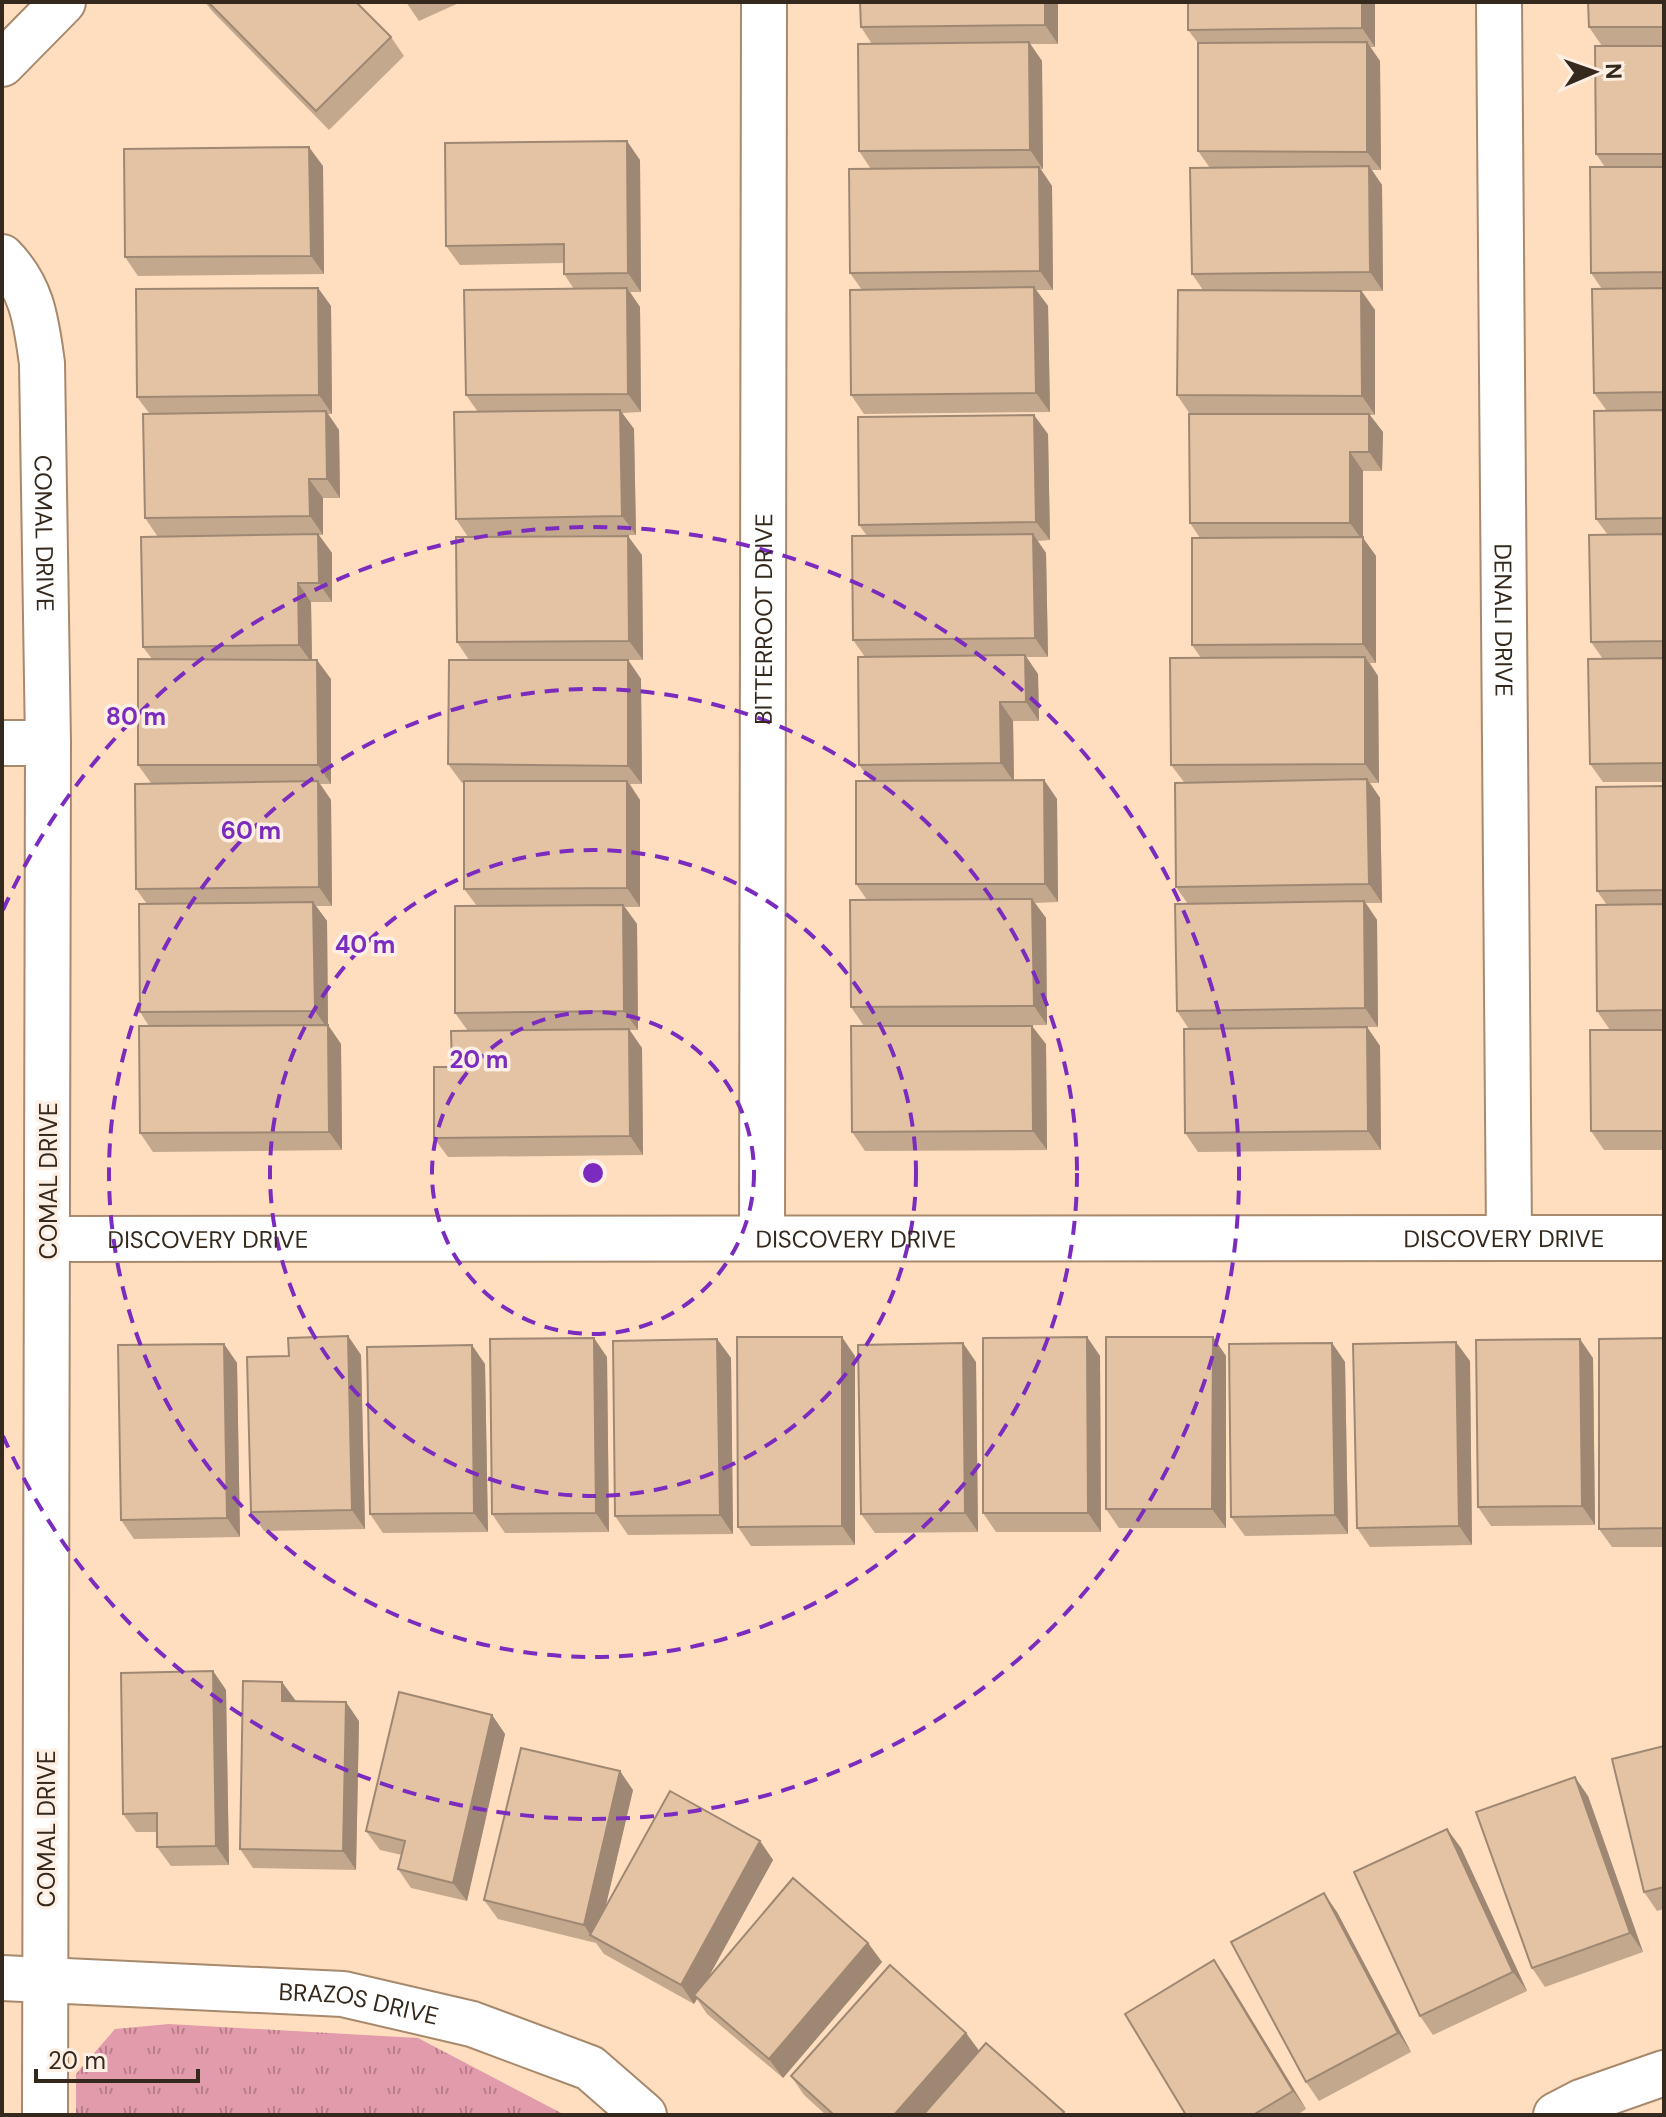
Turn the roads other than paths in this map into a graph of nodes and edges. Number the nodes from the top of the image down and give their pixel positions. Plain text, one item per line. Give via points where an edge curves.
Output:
1 (63, 2) edge
2 (764, 2) edge
3 (1499, 2) edge
4 (2, 64) edge
5 (2, 257) edge
6 (2, 743) edge
7 (48, 743) junction
8 (1509, 1236) junction
9 (762, 1237) junction
10 (1664, 1238) edge
11 (48, 1239) junction
12 (2, 1978) edge
13 (46, 1978) junction
14 (2, 2009) edge
15 (1664, 2073) edge
16 (45, 2115) edge
17 (644, 2115) edge
18 (1556, 2115) edge

1 - 4 street
2 - 9 street, BITTERROOT DRIVE
3 - 8 street, DENALI DRIVE
5 - 7 street, COMAL DRIVE via 35,310 42,363
6 - 7 street
7 - 11 street, COMAL DRIVE
8 - 9 street, DISCOVERY DRIVE
8 - 10 street, DISCOVERY DRIVE
9 - 11 street, DISCOVERY DRIVE
11 - 13 street, COMAL DRIVE
12 - 13 street, BRAZOS DRIVE
13 - 14 street
13 - 16 street, COMAL DRIVE
13 - 17 street, BRAZOS DRIVE via 357,1997 472,2024 590,2068
15 - 18 street

